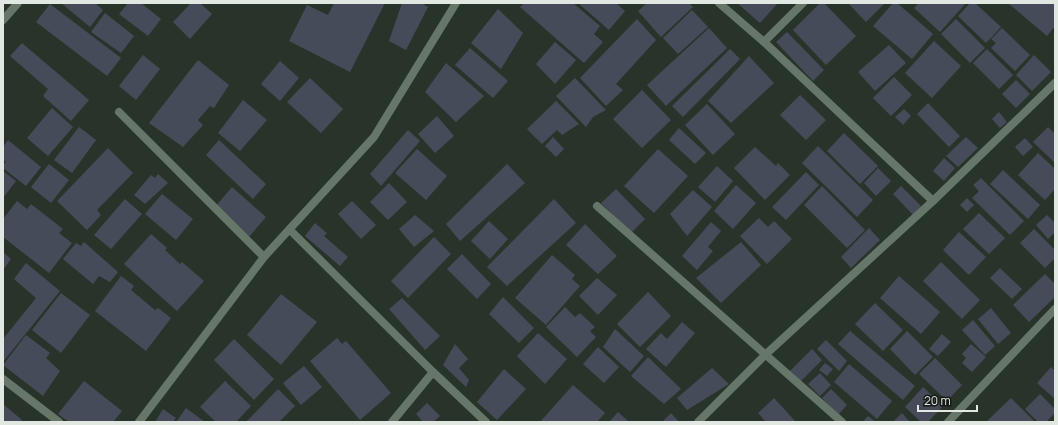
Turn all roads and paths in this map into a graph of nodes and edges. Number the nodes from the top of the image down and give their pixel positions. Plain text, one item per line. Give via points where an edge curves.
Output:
1 (18, 3) edge
2 (456, 3) edge
3 (719, 3) edge
4 (803, 3) edge
5 (3, 20) edge
6 (764, 42) junction
7 (1055, 83) edge
8 (120, 112) dead end
9 (933, 201) junction
10 (597, 206) dead end
11 (290, 230) junction
12 (264, 258) junction
13 (1055, 309) edge
14 (765, 355) junction
15 (433, 372) junction
16 (3, 379) edge
17 (59, 422) edge
18 (139, 422) edge
19 (392, 422) edge
20 (486, 422) edge
21 (698, 422) edge
22 (842, 422) edge
23 (948, 422) edge

1 - 5 street
2 - 11 street via 374,137
3 - 6 street
4 - 6 street
6 - 9 street
7 - 9 street
8 - 12 street
9 - 14 street
10 - 14 street
11 - 12 street
11 - 15 street
12 - 18 street
13 - 23 street
14 - 21 street
14 - 22 street
15 - 19 street
15 - 20 street
16 - 17 street

